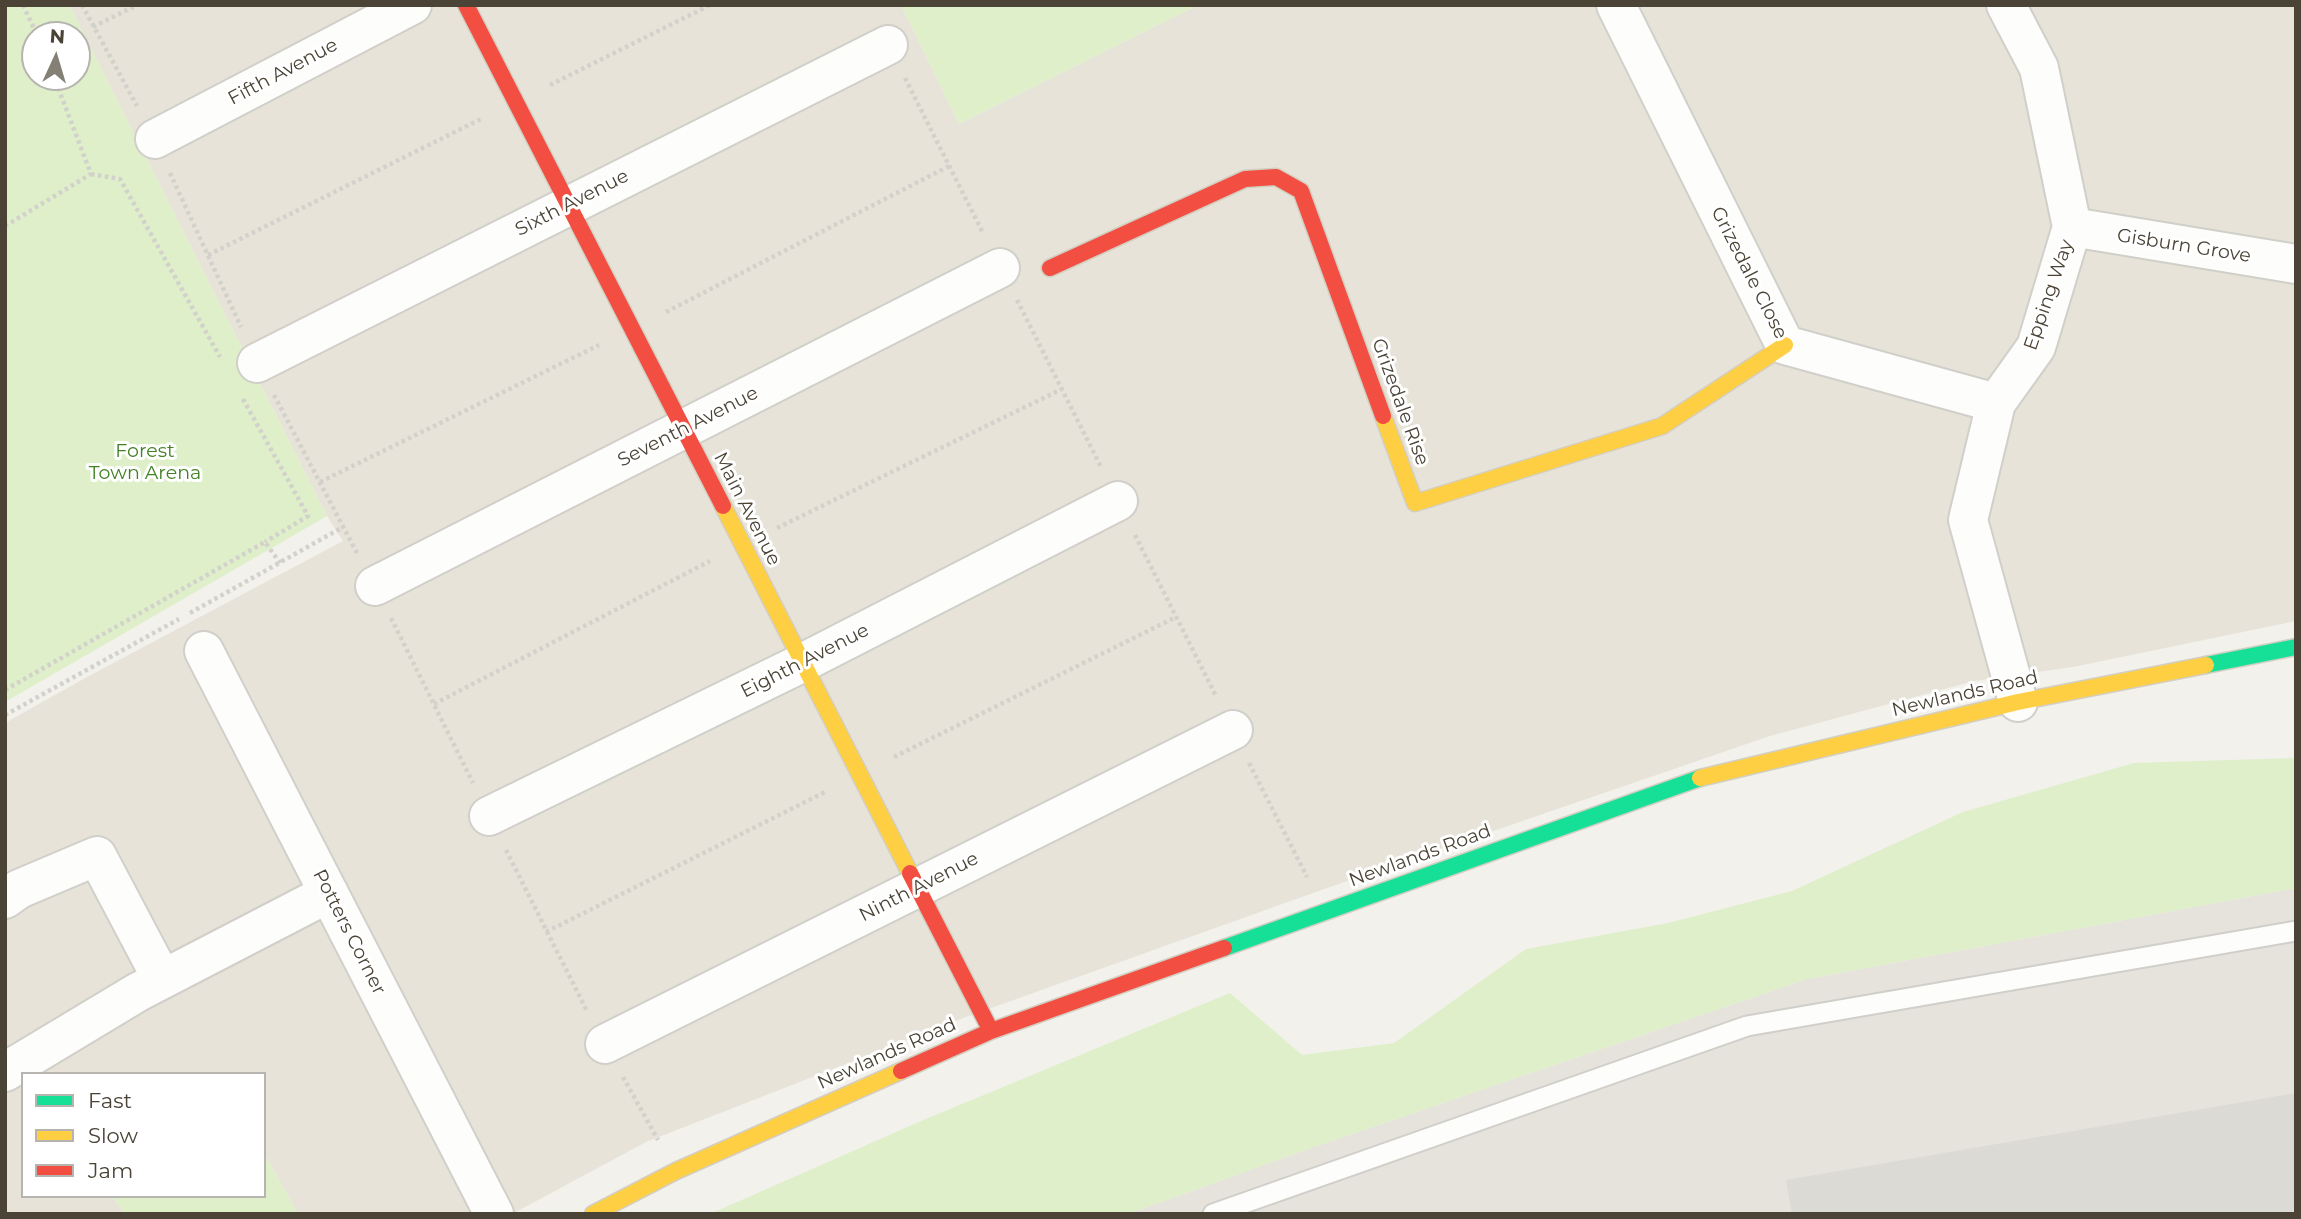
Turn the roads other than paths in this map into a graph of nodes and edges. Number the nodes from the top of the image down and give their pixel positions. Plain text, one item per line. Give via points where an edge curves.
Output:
1 (412, 5) edge
2 (466, 5) edge
3 (1616, 5) edge
4 (2006, 5) edge
5 (888, 45) road end
6 (155, 139) dead end
7 (569, 205) junction
8 (2072, 228) junction
9 (2296, 264) edge
10 (1000, 268) road end
11 (1050, 268) dead end
12 (1785, 345) junction
13 (240, 373) road end
14 (1996, 403) junction
15 (683, 429) junction
16 (1118, 501) road end
17 (375, 586) dead end
18 (2296, 647) edge
19 (204, 651) dead end
20 (802, 663) junction
21 (2018, 702) junction
22 (1233, 730) road end
23 (489, 816) dead end
24 (918, 888) junction
25 (329, 893) junction
26 (5, 899) edge
27 (2296, 931) edge
28 (162, 979) junction
29 (991, 1031) junction
30 (605, 1044) dead end
31 (9, 1061) edge
32 (494, 1214) edge
33 (593, 1214) edge
34 (1213, 1214) edge

1 - 6 street, Fifth Avenue
2 - 7 street, Main Avenue
3 - 12 street, Grizedale Close
4 - 8 street, Epping Way via 2039,68
5 - 7 street, Sixth Avenue
7 - 13 street, Sixth Avenue
7 - 15 street, Main Avenue
8 - 9 street, Gisburn Grove
8 - 14 street, Epping Way via 2036,347
10 - 15 street, Seventh Avenue
11 - 12 street, Grizedale Rise via 1245,179 1276,177 1301,191 1415,503 1662,426
12 - 14 street, Grizedale Close
14 - 21 street, Epping Way via 1968,520
15 - 17 street, Seventh Avenue
15 - 20 street, Main Avenue
16 - 20 street, Eighth Avenue
18 - 21 street, Newlands Road
19 - 25 street, Potters Corner
20 - 23 street, Eighth Avenue
20 - 24 street, Main Avenue
21 - 29 street, Newlands Road via 1696,779
22 - 24 street, Ninth Avenue
24 - 29 street, Main Avenue
24 - 30 street, Ninth Avenue
25 - 28 street
25 - 32 street, Potters Corner
26 - 28 street via 19,888 97,856
27 - 34 lane via 1747,1026
28 - 31 street
29 - 33 street, Newlands Road via 676,1171

